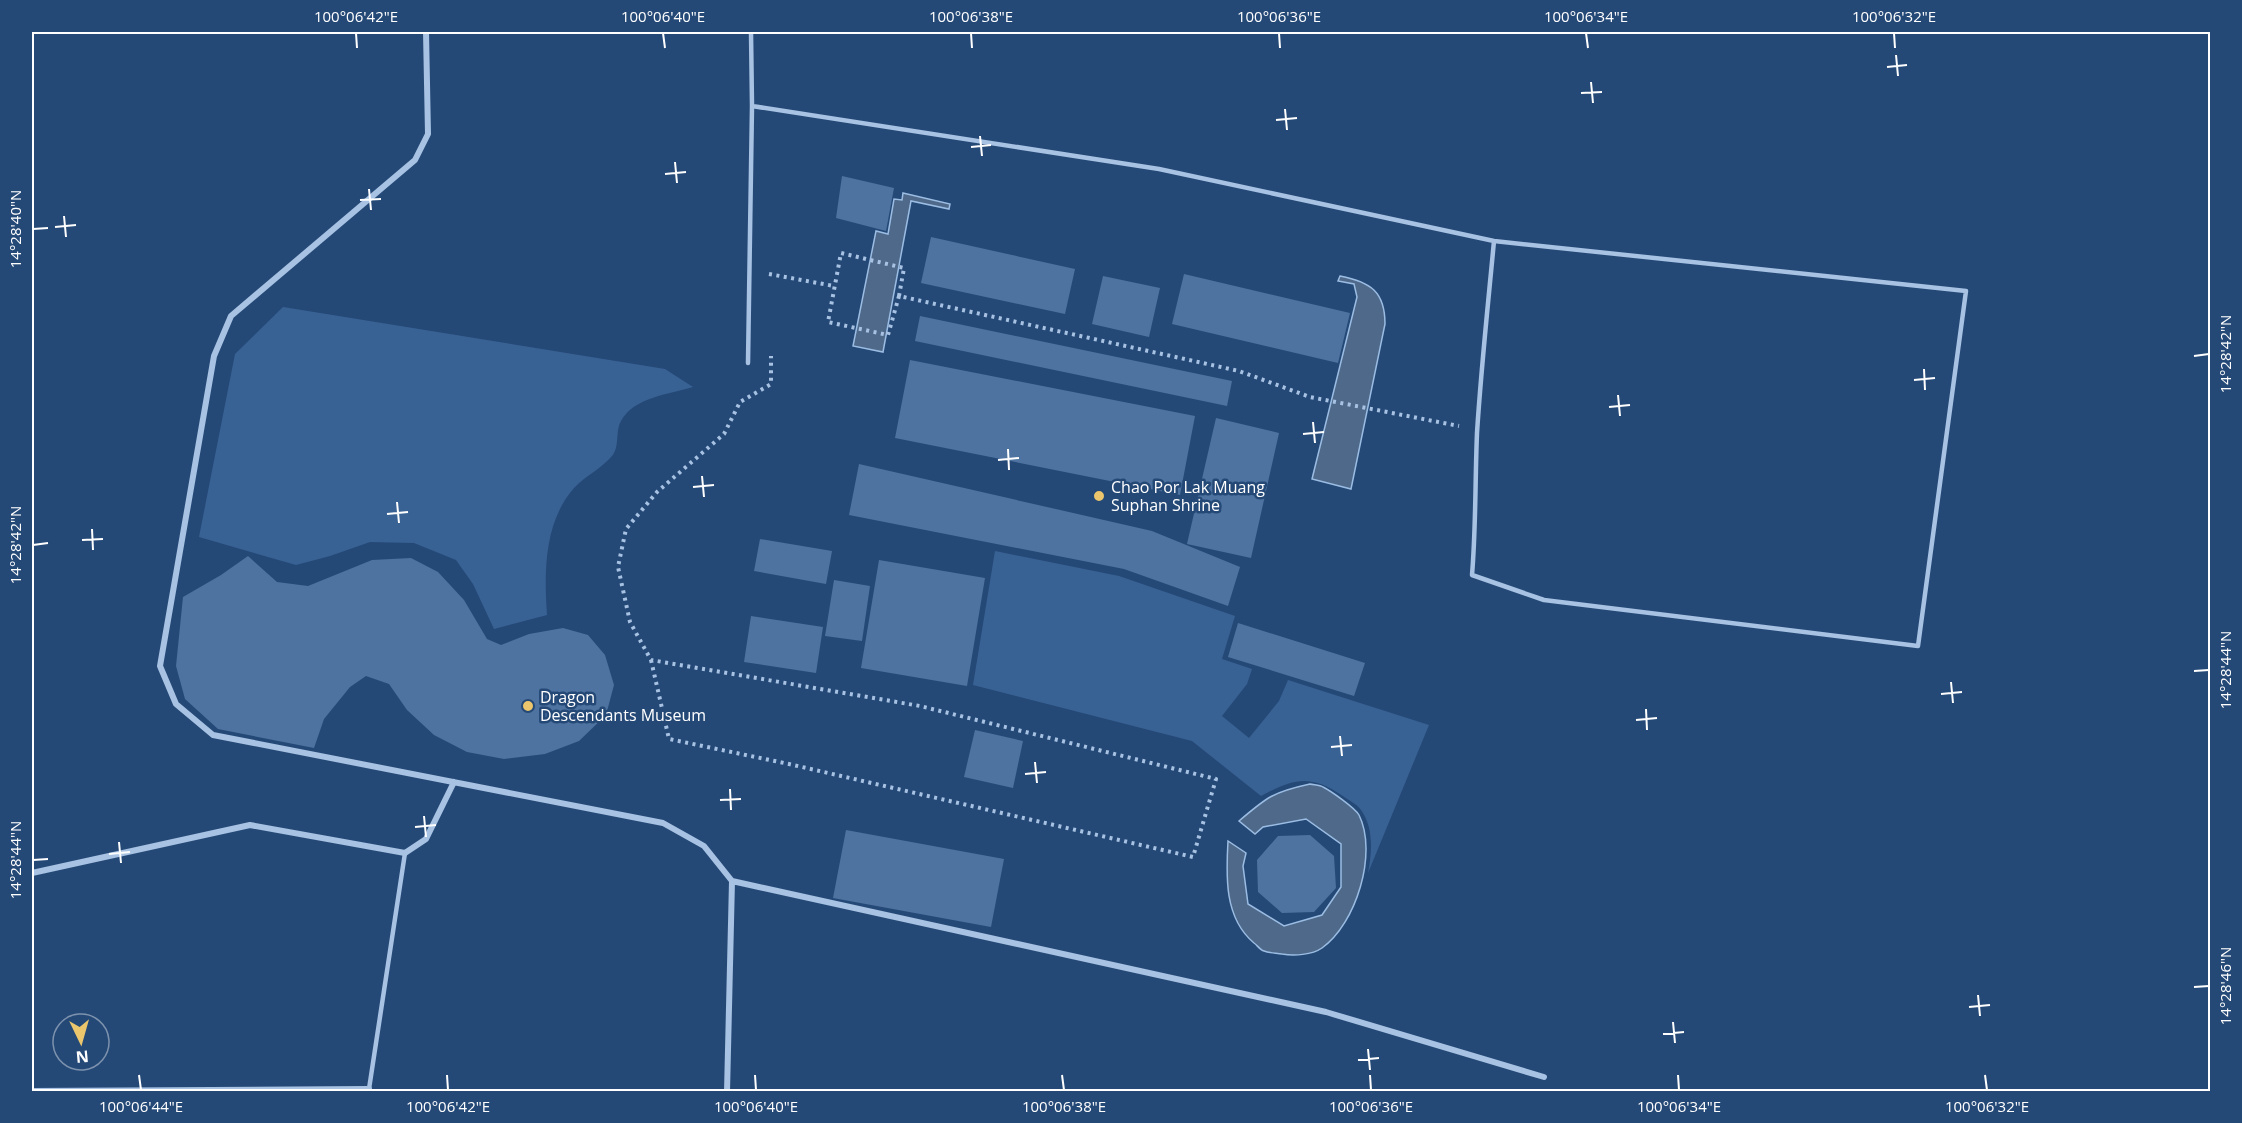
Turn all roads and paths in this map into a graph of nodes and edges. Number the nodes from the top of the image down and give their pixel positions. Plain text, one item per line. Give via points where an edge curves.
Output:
1 (426, 32) edge
2 (751, 32) edge
3 (752, 106) junction
4 (1494, 241) junction
5 (769, 273) dead end
6 (834, 286) junction
7 (899, 296) junction
8 (748, 363) dead end
9 (740, 402) dead end
10 (1478, 429) junction
11 (651, 660) junction
12 (454, 782) junction
13 (405, 853) junction
14 (32, 873) edge
15 (732, 881) junction
16 (1544, 1077) dead end
17 (369, 1090) edge
18 (32, 1091) edge
19 (728, 1092) edge

1 - 12 street via 428,134 416,160 231,316 214,356 160,666 176,704 213,735
2 - 3 lane
3 - 4 lane via 1160,169
3 - 8 lane
4 - 10 lane
4 - 10 lane via 1966,291 1918,646 1544,600 1473,575
5 - 6 path
6 - 7 path via 841,253 904,268
6 - 7 path via 828,322 888,335
7 - 10 path via 1239,371 1310,397
9 - 11 path via 724,434 657,492 626,529 618,567 630,622
11 - 11 path via 920,706 1216,779 1193,857 669,739
12 - 13 street via 426,839
12 - 15 street via 663,823 704,846
13 - 14 street via 250,825
13 - 17 lane
15 - 16 street via 1326,1012
15 - 19 street
17 - 18 street

